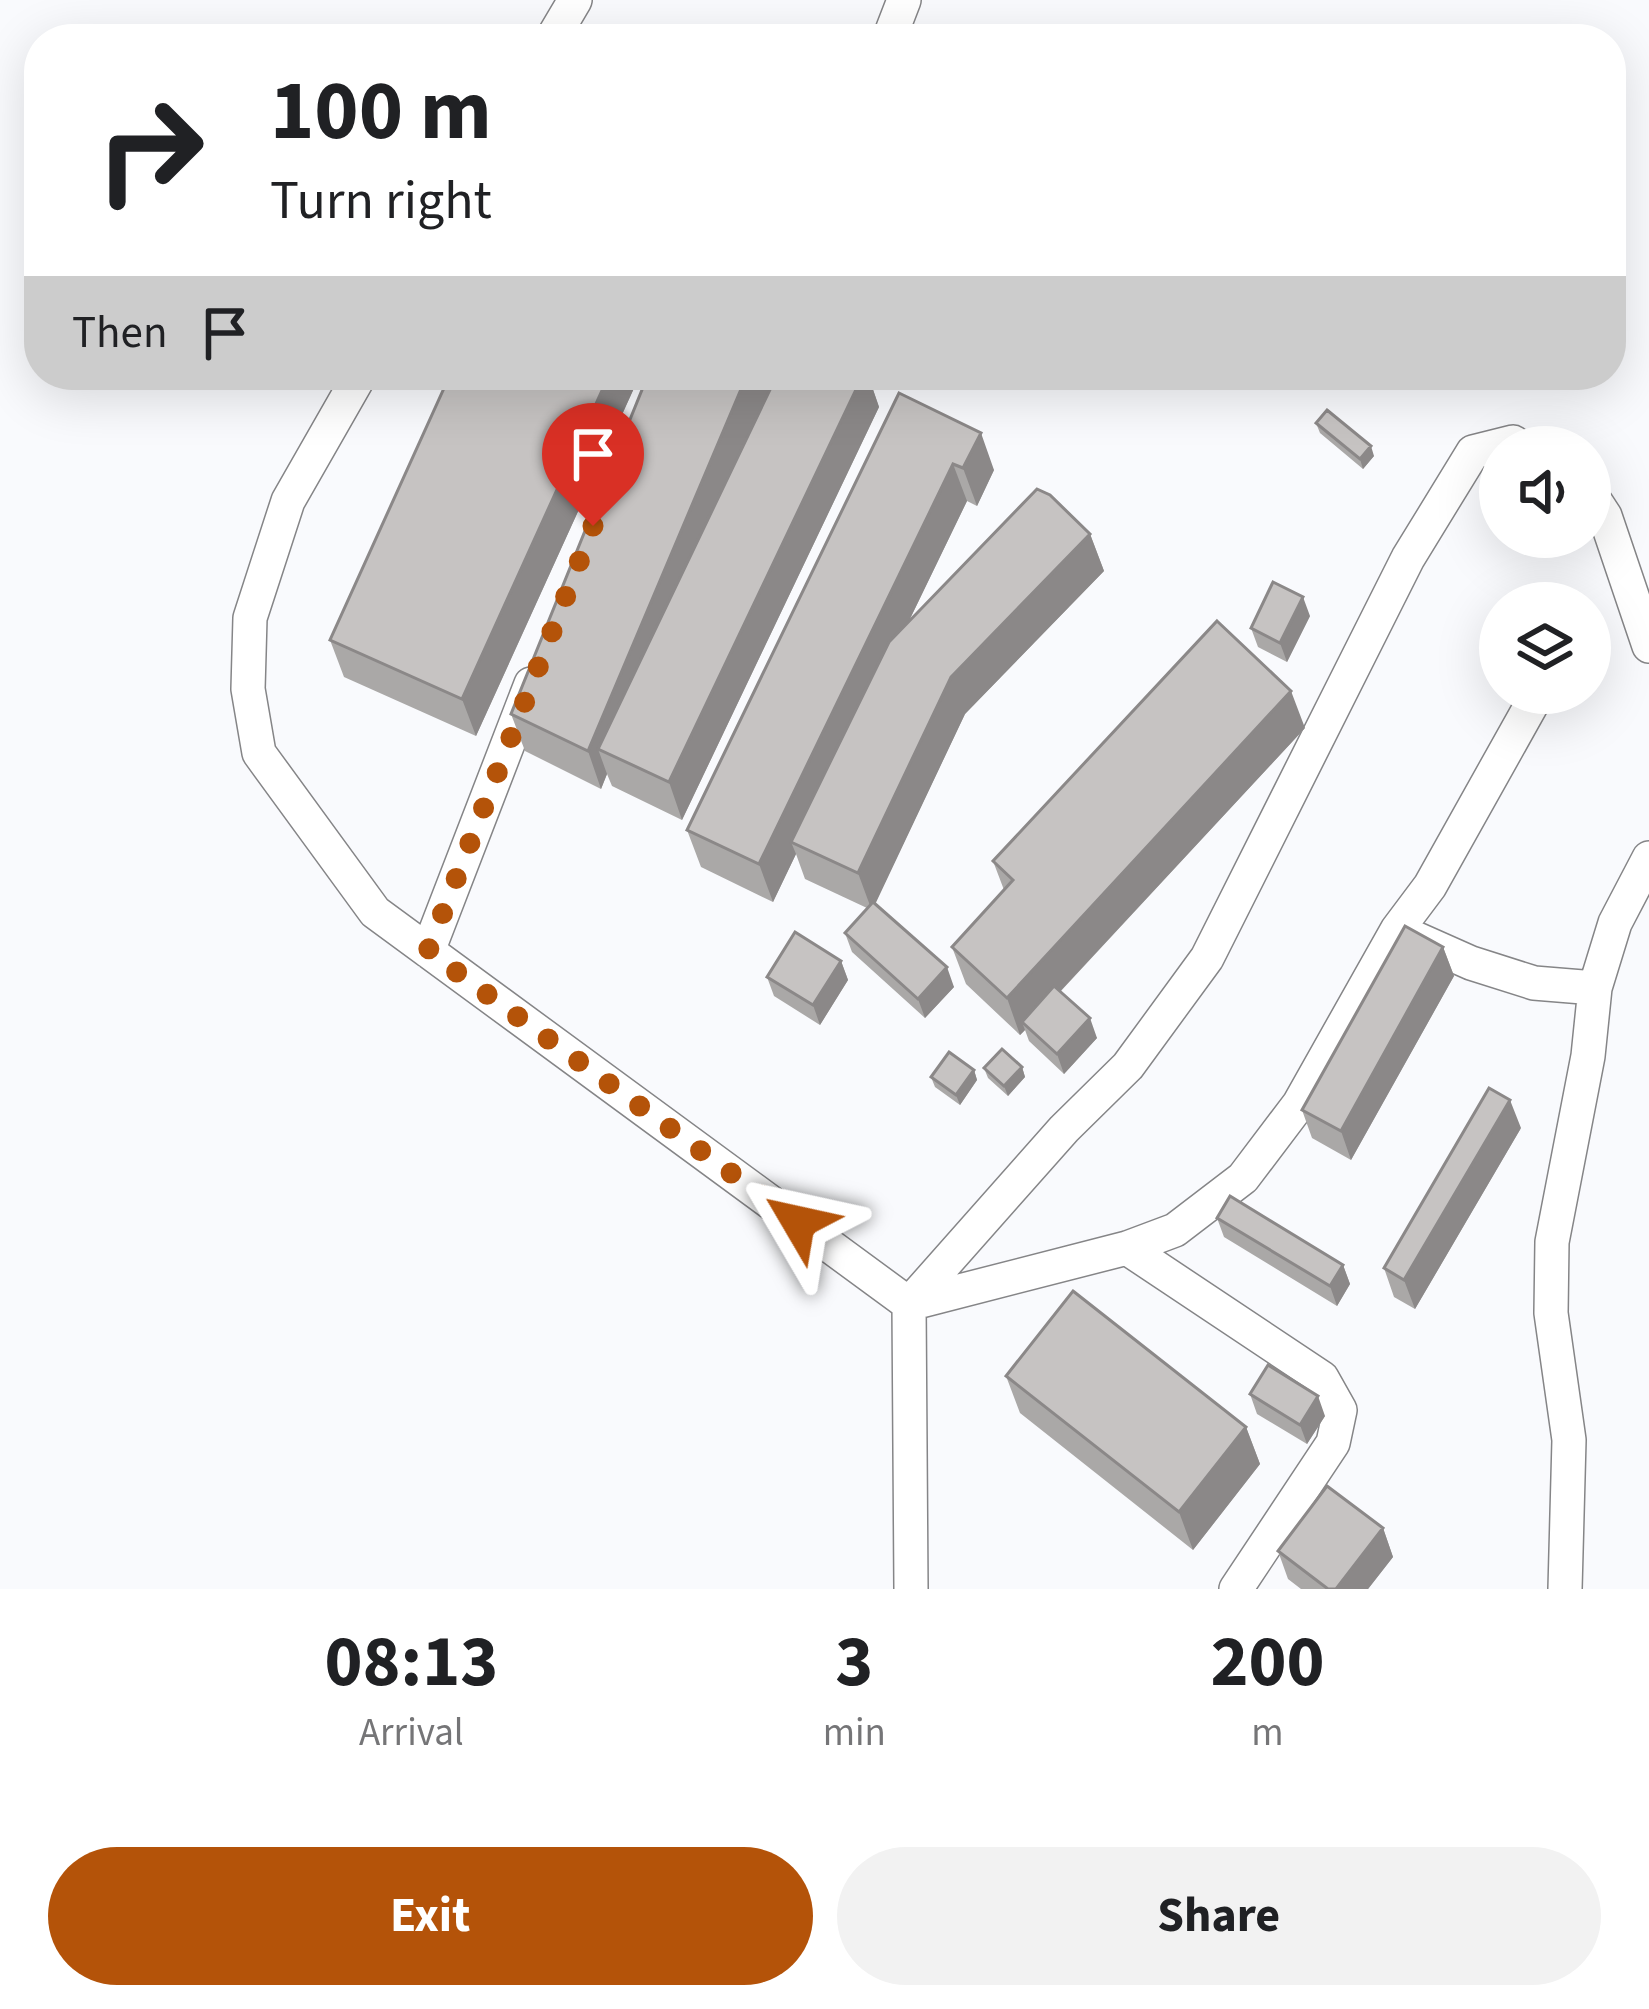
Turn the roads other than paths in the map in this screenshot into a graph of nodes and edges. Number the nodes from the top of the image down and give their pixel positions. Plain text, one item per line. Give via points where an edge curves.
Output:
1 (351, 390) edge
2 (1479, 450) edge
3 (1611, 536) edge
4 (1649, 646) edge
5 (543, 653) edge
6 (1526, 714) edge
7 (1649, 858) edge
8 (1396, 930) junction
9 (428, 951) junction
10 (1595, 988) junction
11 (1127, 1248) junction
12 (909, 1304) junction
13 (914, 1586) edge
14 (1236, 1589) edge
15 (1565, 1589) edge

1 - 9 street via 288,501 250,617 248,689 259,753 375,912
2 - 12 street via 1408,558 1207,958 1128,1066
3 - 4 street
5 - 9 street
6 - 8 street via 1430,886
7 - 10 street via 1615,923
8 - 10 street via 1534,983
8 - 11 street via 1299,1104 1243,1178 1175,1230
9 - 12 street
10 - 15 street via 1552,1241 1551,1313 1569,1440
11 - 12 street
11 - 14 street via 1322,1378 1340,1410 1333,1443
12 - 13 street

